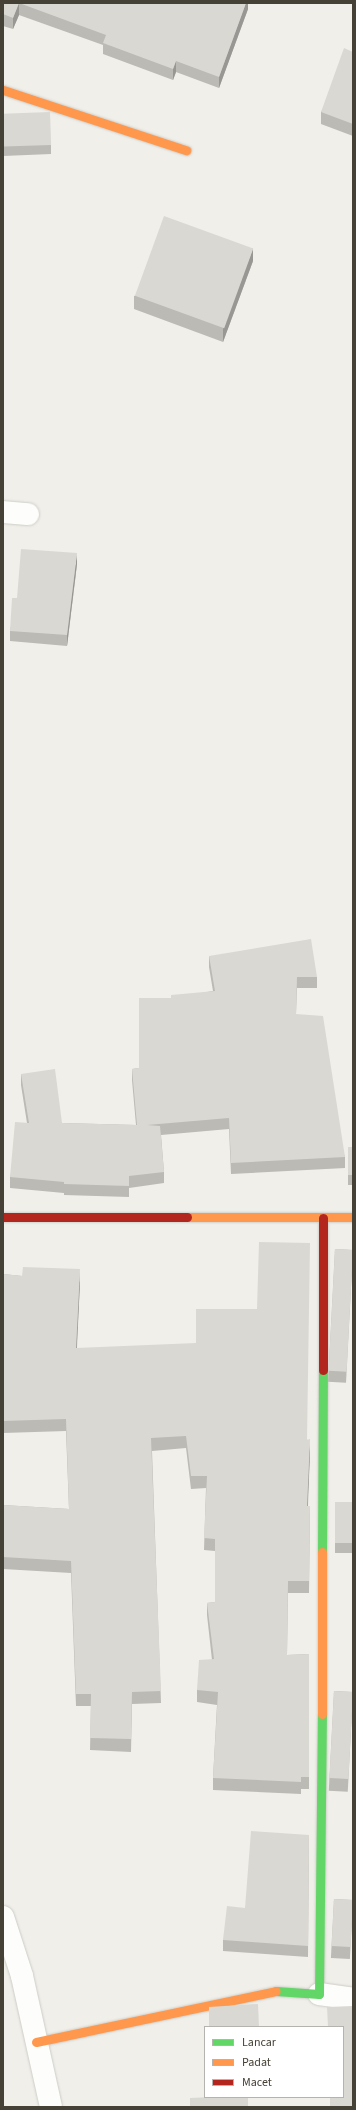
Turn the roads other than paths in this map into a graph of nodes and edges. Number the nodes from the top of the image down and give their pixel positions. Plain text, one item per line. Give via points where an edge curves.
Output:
1 (3, 90) edge
2 (186, 150) dead end
3 (3, 512) edge
4 (28, 514) dead end
5 (353, 1216) edge
6 (3, 1217) edge
7 (323, 1218) junction
8 (3, 1917) edge
9 (318, 1994) junction
10 (353, 1999) edge
11 (36, 2042) junction
12 (51, 2107) edge

1 - 2 street
3 - 4 street
5 - 7 street
6 - 7 street
7 - 9 street via 321,1925
8 - 11 street via 22,1976
9 - 10 street
9 - 11 street via 280,1990
11 - 12 street

